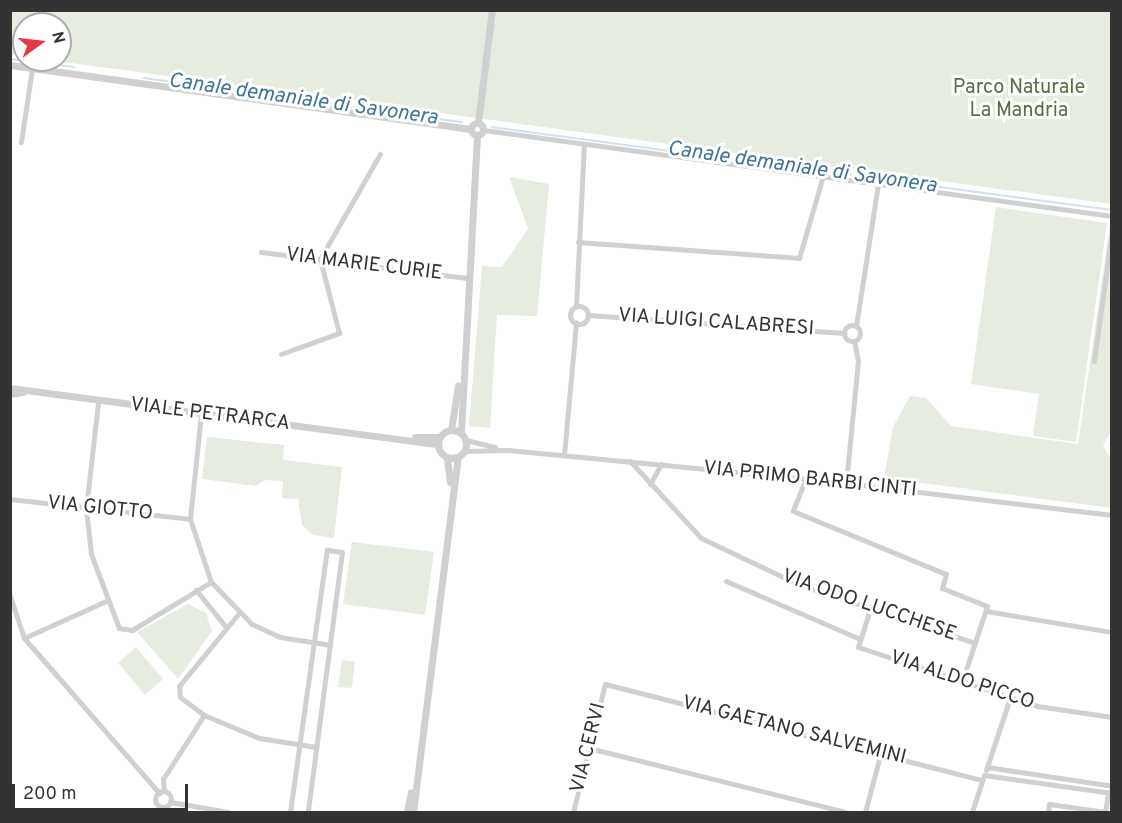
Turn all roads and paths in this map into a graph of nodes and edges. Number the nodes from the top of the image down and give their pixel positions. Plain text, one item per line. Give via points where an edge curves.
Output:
1 (492, 10) edge
2 (31, 72) edge
3 (55, 72) edge
4 (56, 72) edge
5 (143, 84) junction
6 (478, 122) junction
7 (471, 129) junction
8 (484, 130) junction
9 (477, 135) junction
10 (21, 142) dead end
11 (584, 144) junction
12 (380, 154) dead end
13 (823, 176) junction
14 (878, 184) junction
15 (1112, 216) edge
16 (1112, 231) edge
17 (578, 242) junction
18 (261, 252) dead end
19 (320, 259) junction
20 (467, 278) junction
21 (1108, 278) edge
22 (576, 306) junction
23 (588, 315) junction
24 (576, 323) junction
25 (856, 326) junction
26 (843, 333) junction
27 (854, 341) junction
28 (281, 354) dead end
29 (1094, 361) dead end
30 (460, 377) junction
31 (10, 388) edge
32 (26, 392) junction
33 (10, 394) edge
34 (98, 402) junction
35 (201, 414) junction
36 (451, 430) junction
37 (461, 432) junction
38 (466, 440) junction
39 (439, 441) junction
40 (508, 450) junction
41 (465, 451) junction
42 (564, 455) junction
43 (458, 457) junction
44 (447, 458) junction
45 (630, 461) junction
46 (661, 464) junction
47 (806, 478) junction
48 (846, 483) junction
49 (650, 484) junction
50 (10, 499) edge
51 (86, 508) junction
52 (1112, 515) edge
53 (450, 517) junction
54 (190, 519) junction
55 (726, 581) dead end
56 (211, 582) junction
57 (196, 590) junction
58 (10, 596) edge
59 (106, 601) junction
60 (871, 606) junction
61 (987, 608) junction
62 (239, 614) junction
63 (226, 627) junction
64 (1112, 632) edge
65 (24, 638) junction
66 (860, 639) junction
67 (314, 643) junction
68 (975, 643) junction
69 (330, 645) junction
70 (962, 682) junction
71 (605, 684) joint
72 (1010, 698) junction
73 (204, 715) junction
74 (1112, 717) edge
75 (300, 745) junction
76 (316, 747) junction
77 (589, 748) junction
78 (881, 753) junction
79 (418, 754) junction
80 (987, 767) junction
81 (983, 778) junction
82 (1112, 786) edge
83 (161, 792) junction
84 (1110, 792) edge
85 (170, 802) junction
86 (162, 810) edge
87 (573, 812) edge
88 (1105, 812) edge
89 (228, 813) edge
90 (290, 813) edge
91 (308, 813) edge
92 (407, 813) edge
93 (413, 813) edge
94 (845, 813) edge
95 (865, 813) edge
96 (972, 813) edge
97 (1048, 813) edge

1 - 6 street
2 - 10 street
3 - 5 street
4 - 5 street
5 - 7 street
6 - 7 street
6 - 8 street
7 - 9 street
8 - 9 street
8 - 11 street
9 - 20 street
11 - 13 street
11 - 17 street
12 - 19 street
13 - 14 street
13 - 17 street via 798,258
14 - 15 street
14 - 25 street
16 - 21 street
17 - 22 street
18 - 19 street, VIA MARIE CURIE
19 - 20 street, VIA MARIE CURIE
19 - 28 street via 339,333
20 - 30 street
21 - 29 street
22 - 23 street
22 - 24 street via 570,315
23 - 24 street
23 - 26 street, VIA LUIGI CALABRESI
24 - 42 street
25 - 26 street
25 - 27 street via 860,335
26 - 27 street
27 - 48 street via 858,361
30 - 36 street
30 - 37 street
31 - 32 street, VIALE PETRARCA
32 - 33 street, VIALE PETRARCA
32 - 34 street, VIALE PETRARCA
34 - 35 street, VIALE PETRARCA
34 - 51 street
35 - 39 street, VIALE PETRARCA
35 - 54 street
36 - 37 street
36 - 39 street
37 - 38 street
38 - 40 street, VIA PRIMO BARBI CINTI
38 - 41 street
39 - 44 street
40 - 41 street, VIA PRIMO BARBI CINTI
40 - 42 street, VIA PRIMO BARBI CINTI
41 - 43 street
42 - 45 street, VIA PRIMO BARBI CINTI
43 - 44 street
43 - 53 street
44 - 53 street
45 - 46 street, VIA PRIMO BARBI CINTI
45 - 49 street
46 - 47 street, VIA PRIMO BARBI CINTI
46 - 49 street
47 - 48 street, VIA PRIMO BARBI CINTI
47 - 61 street via 794,511 946,574 942,588
48 - 52 street, VIA PRIMO BARBI CINTI
49 - 60 street, VIA ODO LUCCHESE via 701,538 800,585
50 - 51 street, VIA GIOTTO
51 - 54 street, VIA GIOTTO
51 - 59 street via 91,554
53 - 79 street
54 - 56 street
55 - 66 street
56 - 57 street
56 - 62 street
57 - 59 street via 132,630 119,628
57 - 63 street
58 - 65 street
59 - 65 street
60 - 66 street
60 - 68 street, VIA ODO LUCCHESE
61 - 64 street
61 - 68 street
62 - 63 street
62 - 67 street via 280,637
63 - 73 street via 179,686 180,697
65 - 83 street
66 - 70 street, VIA ALDO PICCO via 858,647
67 - 69 street
67 - 69 street via 327,550 342,552
67 - 75 street
68 - 70 street
69 - 76 street
70 - 72 street, VIA ALDO PICCO
71 - 77 street, VIA CERVI
71 - 78 street, VIA GAETANO SALVEMINI
72 - 74 street, VIA ALDO PICCO
72 - 80 street
73 - 75 street via 259,738
73 - 83 street via 163,779
75 - 76 street
75 - 90 street
76 - 91 street
77 - 87 street, VIA CERVI
77 - 94 street
78 - 81 street, VIA GAETANO SALVEMINI
78 - 95 street
79 - 92 street
79 - 93 street
80 - 81 street
80 - 82 street
81 - 84 street, VIA GAETANO SALVEMINI
81 - 96 street
83 - 85 street
83 - 86 street via 155,801
84 - 88 street
85 - 86 street
85 - 89 street
88 - 97 street via 1049,804

